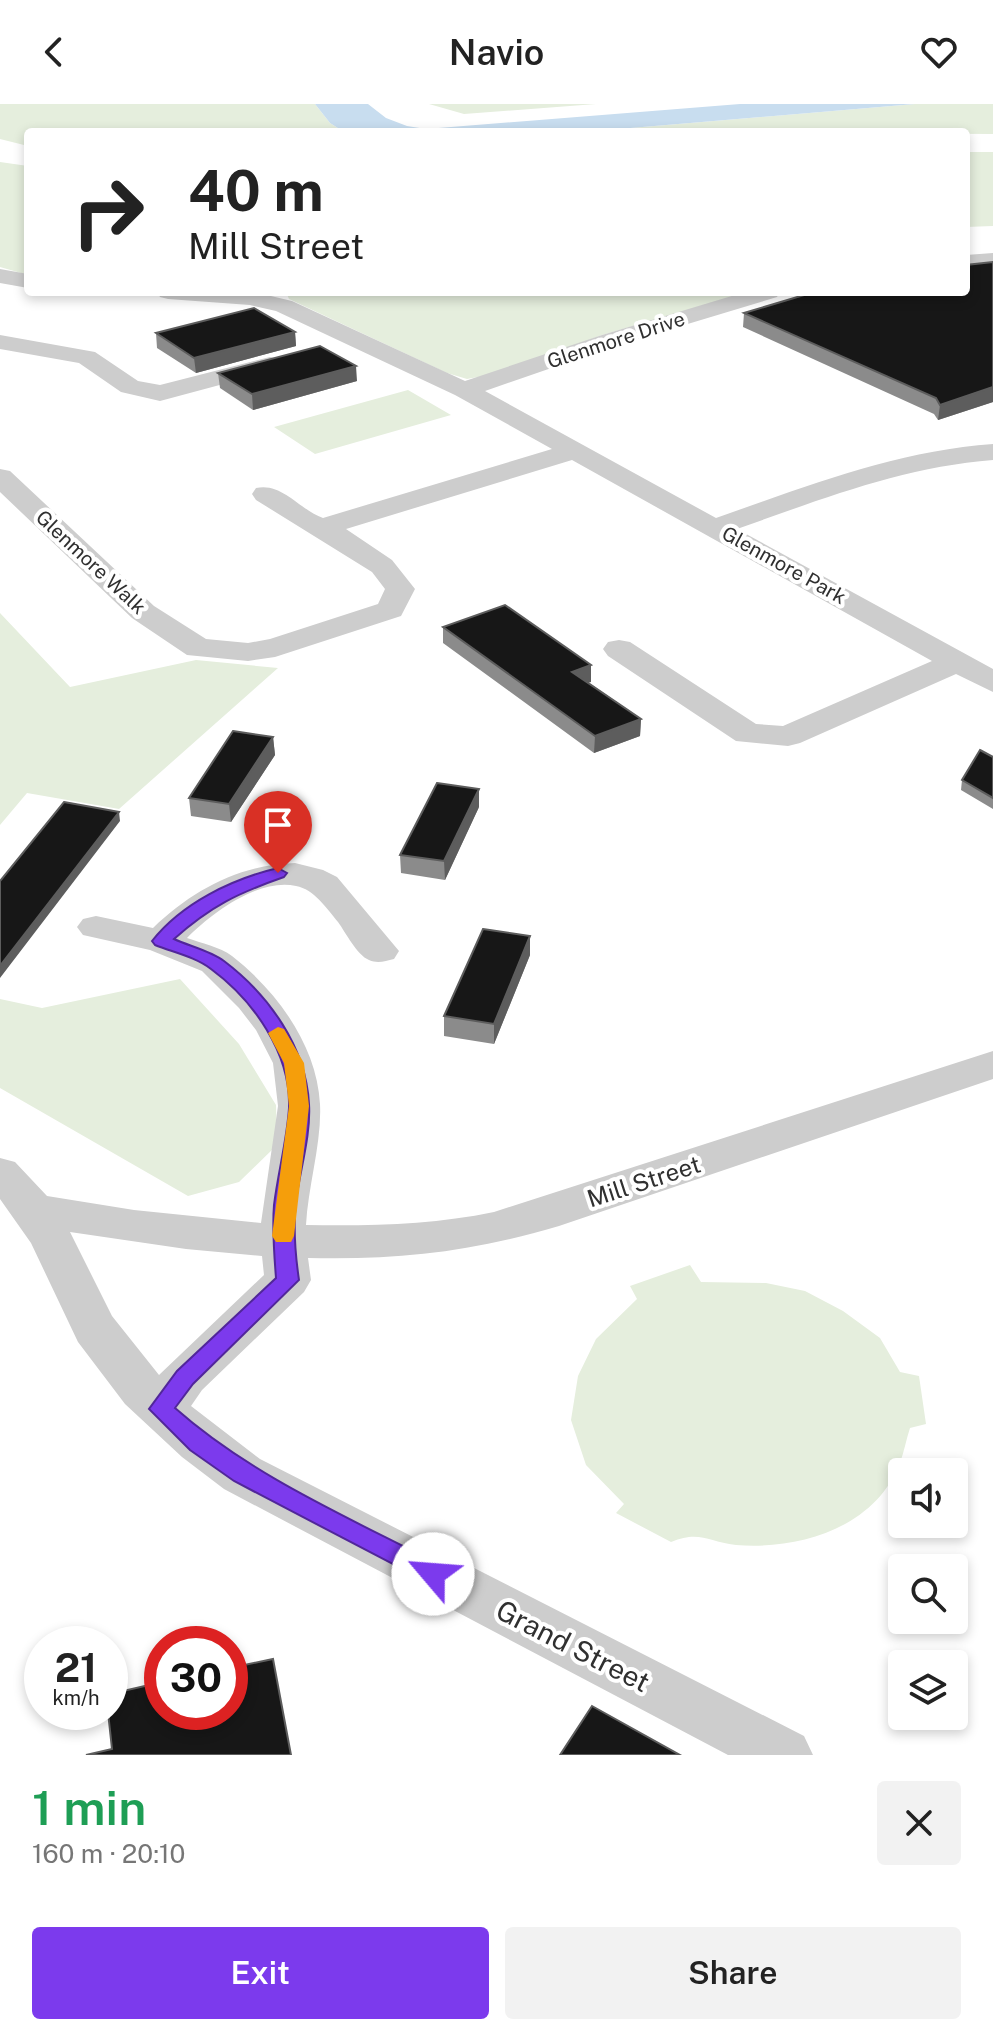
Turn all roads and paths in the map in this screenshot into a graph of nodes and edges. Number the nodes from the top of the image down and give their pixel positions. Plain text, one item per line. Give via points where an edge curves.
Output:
1 (993, 260) edge
2 (970, 262) edge
3 (0, 276) edge
4 (24, 280) edge
5 (223, 296) edge
6 (756, 296) edge
7 (356, 341) junction
8 (0, 342) edge
9 (326, 349) edge
10 (296, 357) edge
11 (464, 390) junction
12 (160, 393) junction
13 (181, 408) dead end
14 (574, 451) junction
15 (993, 452) edge
16 (0, 477) edge
17 (266, 494) dead end
18 (323, 527) junction
19 (716, 527) junction
20 (619, 649) dead end
21 (957, 662) junction
22 (993, 682) edge
23 (96, 927) dead end
24 (161, 941) junction
25 (380, 951) dead end
26 (993, 1064) edge
27 (0, 1173) edge
28 (32, 1209) junction
29 (283, 1240) junction
30 (160, 1409) junction
31 (784, 1755) edge

1 - 2 street
3 - 4 street
5 - 7 street, Glenmore Park via 284,306
6 - 11 street, Glenmore Drive
7 - 9 street
7 - 11 street, Glenmore Park
8 - 12 street via 86,357 130,387
10 - 12 street
11 - 14 street, Glenmore Park
12 - 13 street
14 - 18 street
14 - 19 street, Glenmore Park
15 - 19 street via 876,473
16 - 18 street, Glenmore Walk via 143,612 198,648 275,648 390,610 400,589 382,566
17 - 18 street
19 - 21 street, Glenmore Park
20 - 21 street via 748,734 764,737 788,736
21 - 22 street, Glenmore Park
23 - 24 street
24 - 25 street via 198,907 278,873 304,875 324,885
24 - 29 street via 216,963 260,1008 294,1063 299,1106
26 - 29 street, Mill Street via 536,1216 449,1237
27 - 28 street, Grand Street
28 - 29 street, Mill Street via 159,1230
28 - 30 street, Grand Street via 66,1265 94,1327 127,1375
29 - 30 street via 288,1280 185,1377
30 - 31 street, Grand Street via 242,1474

